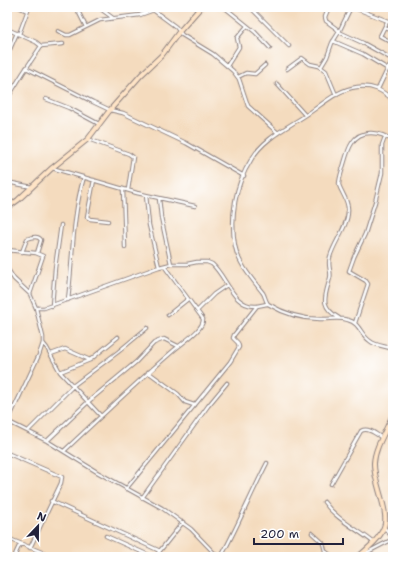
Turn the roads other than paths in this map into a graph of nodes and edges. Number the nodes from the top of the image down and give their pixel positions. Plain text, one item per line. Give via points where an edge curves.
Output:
1 (19, 7) edge
2 (29, 7) edge
3 (76, 7) edge
4 (98, 7) edge
5 (150, 7) edge
6 (201, 7) edge
7 (224, 7) edge
8 (250, 7) edge
9 (329, 7) edge
10 (351, 7) edge
11 (27, 10) junction
12 (154, 10) junction
13 (114, 18) junction
14 (387, 22) junction
15 (393, 23) edge
16 (247, 26) junction
17 (86, 27) junction
18 (385, 27) junction
19 (7, 29) edge
20 (58, 31) dead end
21 (393, 31) edge
22 (179, 32) junction
23 (339, 32) junction
24 (18, 34) junction
25 (333, 41) junction
26 (393, 43) edge
27 (62, 44) dead end
28 (41, 46) junction
29 (289, 46) dead end
30 (270, 48) dead end
31 (7, 56) edge
32 (265, 65) dead end
33 (227, 66) junction
34 (321, 67) junction
35 (26, 68) junction
36 (287, 69) dead end
37 (388, 69) junction
38 (238, 77) junction
39 (278, 84) dead end
40 (378, 89) junction
41 (336, 95) junction
42 (7, 99) edge
43 (46, 99) dead end
44 (393, 100) edge
45 (110, 110) junction
46 (305, 115) junction
47 (100, 124) junction
48 (278, 133) junction
49 (385, 136) junction
50 (88, 139) junction
51 (393, 142) edge
52 (52, 168) junction
53 (244, 176) junction
54 (84, 177) junction
55 (94, 180) junction
56 (7, 182) edge
57 (32, 187) junction
58 (123, 189) junction
59 (128, 190) junction
60 (146, 195) junction
61 (159, 198) junction
62 (196, 206) dead end
63 (7, 208) edge
64 (108, 221) dead end
65 (61, 225) dead end
66 (126, 247) dead end
67 (7, 250) edge
68 (22, 252) junction
69 (37, 253) junction
70 (171, 264) junction
71 (164, 266) junction
72 (159, 267) junction
73 (7, 268) edge
74 (227, 284) junction
75 (30, 294) junction
76 (68, 300) junction
77 (188, 300) junction
78 (268, 304) junction
79 (52, 306) junction
80 (257, 306) junction
81 (36, 308) junction
82 (197, 310) junction
83 (168, 315) dead end
84 (339, 318) junction
85 (355, 323) junction
86 (147, 328) dead end
87 (118, 338) dead end
88 (43, 343) junction
89 (178, 346) junction
90 (393, 349) edge
91 (51, 354) junction
92 (90, 360) junction
93 (60, 372) junction
94 (148, 372) junction
95 (227, 383) dead end
96 (74, 385) junction
97 (88, 401) junction
98 (7, 405) edge
99 (194, 405) junction
100 (14, 408) junction
101 (393, 414) edge
102 (101, 416) junction
103 (7, 422) edge
104 (28, 431) junction
105 (382, 438) junction
106 (47, 441) junction
107 (64, 451) junction
108 (7, 453) edge
109 (267, 463) dead end
110 (331, 484) dead end
111 (126, 489) junction
112 (142, 498) junction
113 (51, 501) junction
114 (324, 502) dead end
115 (183, 522) junction
116 (384, 527) junction
117 (312, 533) dead end
118 (106, 536) dead end
119 (7, 538) edge
120 (393, 538) edge
121 (373, 542) junction
122 (20, 544) junction
123 (30, 548) junction
124 (160, 551) junction
125 (14, 557) edge
126 (54, 557) edge
127 (154, 557) edge
128 (218, 557) edge
129 (221, 557) edge
130 (333, 557) edge
131 (358, 557) edge

1 - 11 street
2 - 11 street
3 - 17 street
4 - 13 street
5 - 12 street
6 - 22 street
7 - 16 street
8 - 29 street
9 - 23 street via 325,20
10 - 14 street
10 - 23 street
11 - 24 street
12 - 13 street via 140,15
12 - 22 street
13 - 17 street via 100,20
14 - 15 street
14 - 18 street
16 - 30 street
16 - 33 street via 238,38 240,47
17 - 20 street via 68,35
18 - 21 street
18 - 26 street via 380,36
19 - 24 street
22 - 33 street
22 - 45 street via 162,55
23 - 25 street
23 - 37 street via 390,57 393,61
24 - 28 street
24 - 31 street
25 - 34 street via 328,57
25 - 37 street
27 - 28 street
28 - 35 street
32 - 38 street via 255,74 246,73
33 - 38 street
34 - 36 street via 302,58
34 - 41 street via 329,74
35 - 42 street
35 - 45 street
37 - 40 street
38 - 48 street via 248,106
39 - 46 street
40 - 41 street via 357,87
40 - 44 street
41 - 46 street
43 - 47 street
45 - 47 street
45 - 53 street via 123,113 186,143
46 - 48 street
47 - 50 street
48 - 53 street via 250,160
49 - 51 street
49 - 84 street via 363,134 352,142 339,182 348,204 348,215 330,255 328,265 331,275 325,292 328,310
49 - 85 street via 377,196 365,234 349,271 368,284
50 - 52 street
50 - 59 street via 133,157
52 - 54 street
52 - 57 street
53 - 78 street via 234,209 235,248 242,264 264,294
54 - 55 street
54 - 76 street via 75,224
55 - 58 street
55 - 64 street via 88,216 90,219
56 - 57 street
57 - 63 street
58 - 59 street
58 - 66 street
59 - 60 street
60 - 61 street
60 - 72 street via 149,225
61 - 62 street
61 - 70 street
65 - 79 street
67 - 68 street
68 - 69 street
68 - 69 street via 27,239 35,236 41,240
69 - 75 street via 44,257
70 - 71 street
70 - 74 street via 210,263
71 - 72 street
71 - 77 street
72 - 76 street
73 - 75 street via 14,279
74 - 80 street via 242,302
74 - 82 street
75 - 81 street
76 - 79 street
77 - 82 street
77 - 83 street
78 - 80 street
78 - 84 street via 302,318
79 - 81 street
80 - 99 street via 233,336 239,345 235,355
81 - 88 street
82 - 89 street via 203,323 187,341
84 - 85 street
85 - 90 street via 371,342
86 - 96 street
87 - 92 street
88 - 91 street
88 - 100 street
89 - 94 street
89 - 97 street via 164,339 157,341 136,362
91 - 92 street via 65,349
91 - 93 street
92 - 93 street
93 - 96 street
94 - 99 street via 185,402
94 - 102 street
95 - 112 street
96 - 97 street
96 - 104 street
97 - 102 street
97 - 106 street
98 - 100 street
99 - 111 street
100 - 103 street
101 - 105 street
102 - 107 street
103 - 104 street
104 - 106 street
105 - 110 street via 363,430
105 - 116 street via 374,467 384,511
106 - 107 street
107 - 111 street
108 - 113 street via 62,477
109 - 129 street via 236,531
111 - 112 street
112 - 115 street
113 - 123 street
113 - 124 street
114 - 121 street via 346,523
115 - 124 street
115 - 128 street
116 - 120 street
116 - 121 street
117 - 130 street via 323,543 325,551
118 - 127 street
119 - 122 street
120 - 131 street
121 - 131 street
122 - 123 street
122 - 125 street
123 - 126 street
124 - 127 street

